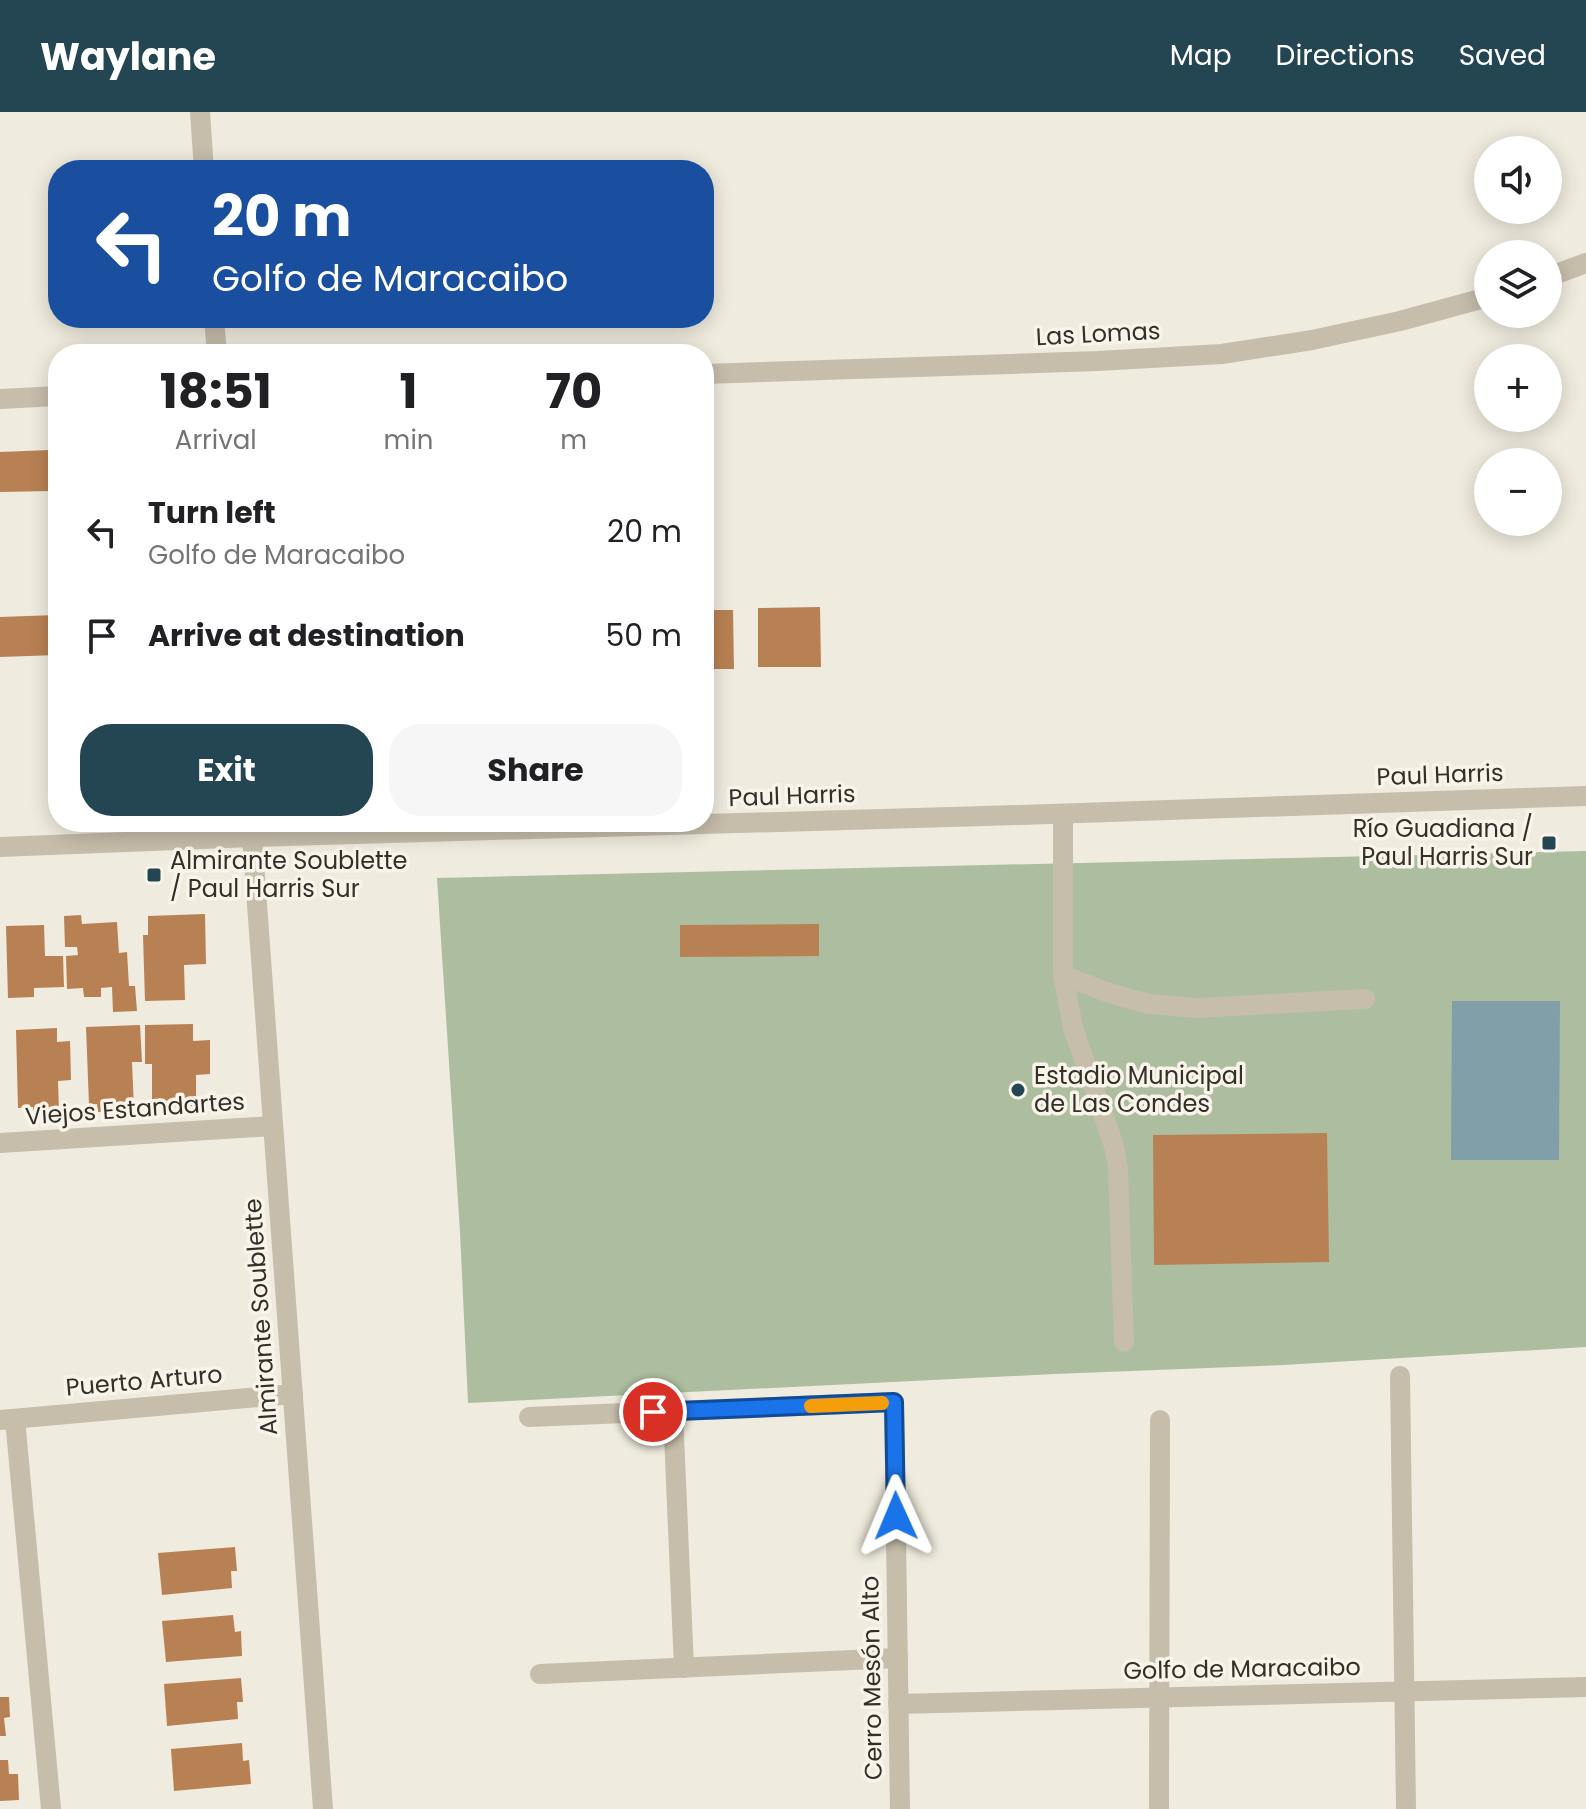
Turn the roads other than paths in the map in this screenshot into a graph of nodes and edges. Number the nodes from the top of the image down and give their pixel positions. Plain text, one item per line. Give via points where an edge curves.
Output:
1 (200, 112) edge
2 (203, 160) edge
3 (1586, 263) edge
4 (1562, 272) edge
5 (1474, 301) edge
6 (714, 374) edge
7 (48, 397) edge
8 (0, 399) edge
9 (1586, 796) edge
10 (1063, 814) junction
11 (714, 820) edge
12 (210, 832) edge
13 (252, 832) edge
14 (0, 847) edge
15 (1063, 975) junction
16 (1365, 999) dead end
17 (273, 1126) junction
18 (0, 1143) edge
19 (1124, 1342) dead end
20 (1400, 1376) dead end
21 (293, 1394) junction
22 (673, 1412) junction
23 (529, 1417) dead end
24 (8, 1420) edge
25 (1160, 1420) dead end
26 (898, 1658) junction
27 (684, 1668) junction
28 (540, 1674) dead end
29 (1586, 1687) edge
30 (1404, 1691) junction
31 (1160, 1697) junction
32 (898, 1704) junction
33 (51, 1809) edge
34 (323, 1809) edge
35 (900, 1809) edge
36 (1159, 1809) edge
37 (1406, 1809) edge

1 - 2 street
3 - 4 street
5 - 6 street, Las Lomas via 1312,340 1222,354
7 - 8 street
9 - 10 street, Paul Harris
10 - 11 street, Paul Harris
10 - 15 street
12 - 14 street, Paul Harris
13 - 17 street, Almirante Soublette
15 - 16 street via 1149,1004 1197,1008
15 - 19 street via 1073,1028 1118,1168
17 - 18 street, Viejos Estandartes
17 - 21 street, Almirante Soublette
20 - 30 street
21 - 24 street, Puerto Arturo
21 - 34 street, Almirante Soublette
22 - 23 street
22 - 26 street, Cerro Mesón Alto via 894,1402
22 - 27 street
24 - 33 street
25 - 31 street
26 - 27 street
26 - 32 street, Cerro Mesón Alto
27 - 28 street
29 - 30 street, Golfo de Maracaibo
30 - 31 street, Golfo de Maracaibo
30 - 37 street
31 - 32 street, Golfo de Maracaibo
31 - 36 street
32 - 35 street, Cerro Mesón Alto

